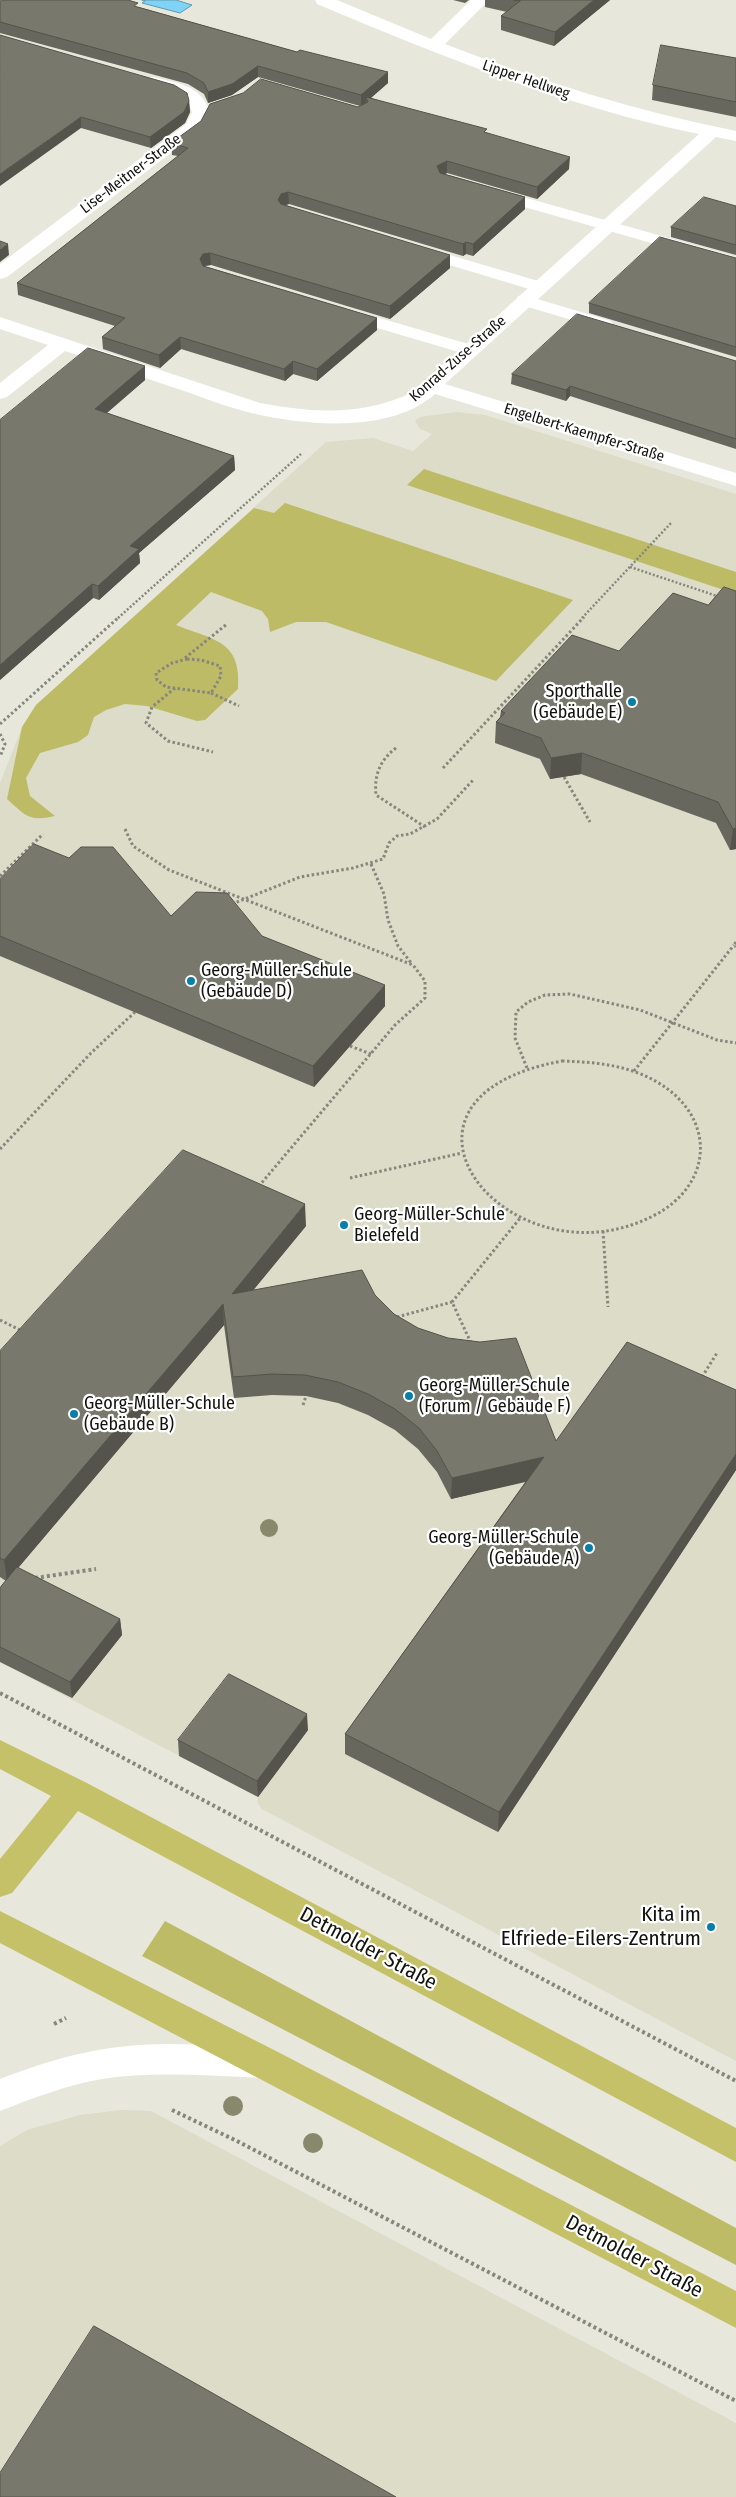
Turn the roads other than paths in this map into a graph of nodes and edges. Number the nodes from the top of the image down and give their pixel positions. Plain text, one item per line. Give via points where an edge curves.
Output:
1 (323, 0) edge
2 (481, 0) edge
3 (432, 47) junction
4 (133, 76) edge
5 (219, 106) edge
6 (201, 112) junction
7 (712, 132) junction
8 (736, 136) edge
9 (484, 191) edge
10 (607, 225) junction
11 (400, 245) edge
12 (736, 262) edge
13 (0, 273) edge
14 (539, 287) junction
15 (524, 300) junction
16 (330, 308) edge
17 (0, 323) edge
18 (616, 328) edge
19 (62, 344) junction
20 (469, 350) junction
21 (431, 386) junction
22 (0, 393) edge
23 (736, 480) edge
24 (0, 1753) edge
25 (74, 1792) junction
26 (0, 1882) edge
27 (0, 1926) edge
28 (264, 2062) junction
29 (0, 2096) edge
30 (736, 2146) edge
31 (736, 2310) edge

1 - 3 street, Lipper Hellweg
2 - 3 street
3 - 7 street, Lipper Hellweg via 603,106
4 - 6 street via 181,90 197,100
5 - 6 lane
6 - 13 street, Lise-Meitner-Straße via 194,127
7 - 8 street, Lipper Hellweg
7 - 10 street, Konrad-Zuse-Straße
9 - 10 lane
10 - 12 lane
10 - 14 street, Konrad-Zuse-Straße
11 - 14 lane
14 - 15 street, Konrad-Zuse-Straße
15 - 18 lane
15 - 20 street, Konrad-Zuse-Straße
16 - 20 lane
17 - 19 street, Konrad-Zuse-Straße
19 - 21 street, Konrad-Zuse-Straße via 280,413 334,417 387,411 407,404
19 - 22 street
20 - 21 street, Konrad-Zuse-Straße
21 - 23 street, Engelbert-Kaempfer-Straße
24 - 25 main road, Detmolder Straße
25 - 26 main road
25 - 30 main road, Detmolder Straße
27 - 28 main road, Detmolder Straße
28 - 29 street via 134,2061 81,2067
28 - 31 main road, Detmolder Straße

